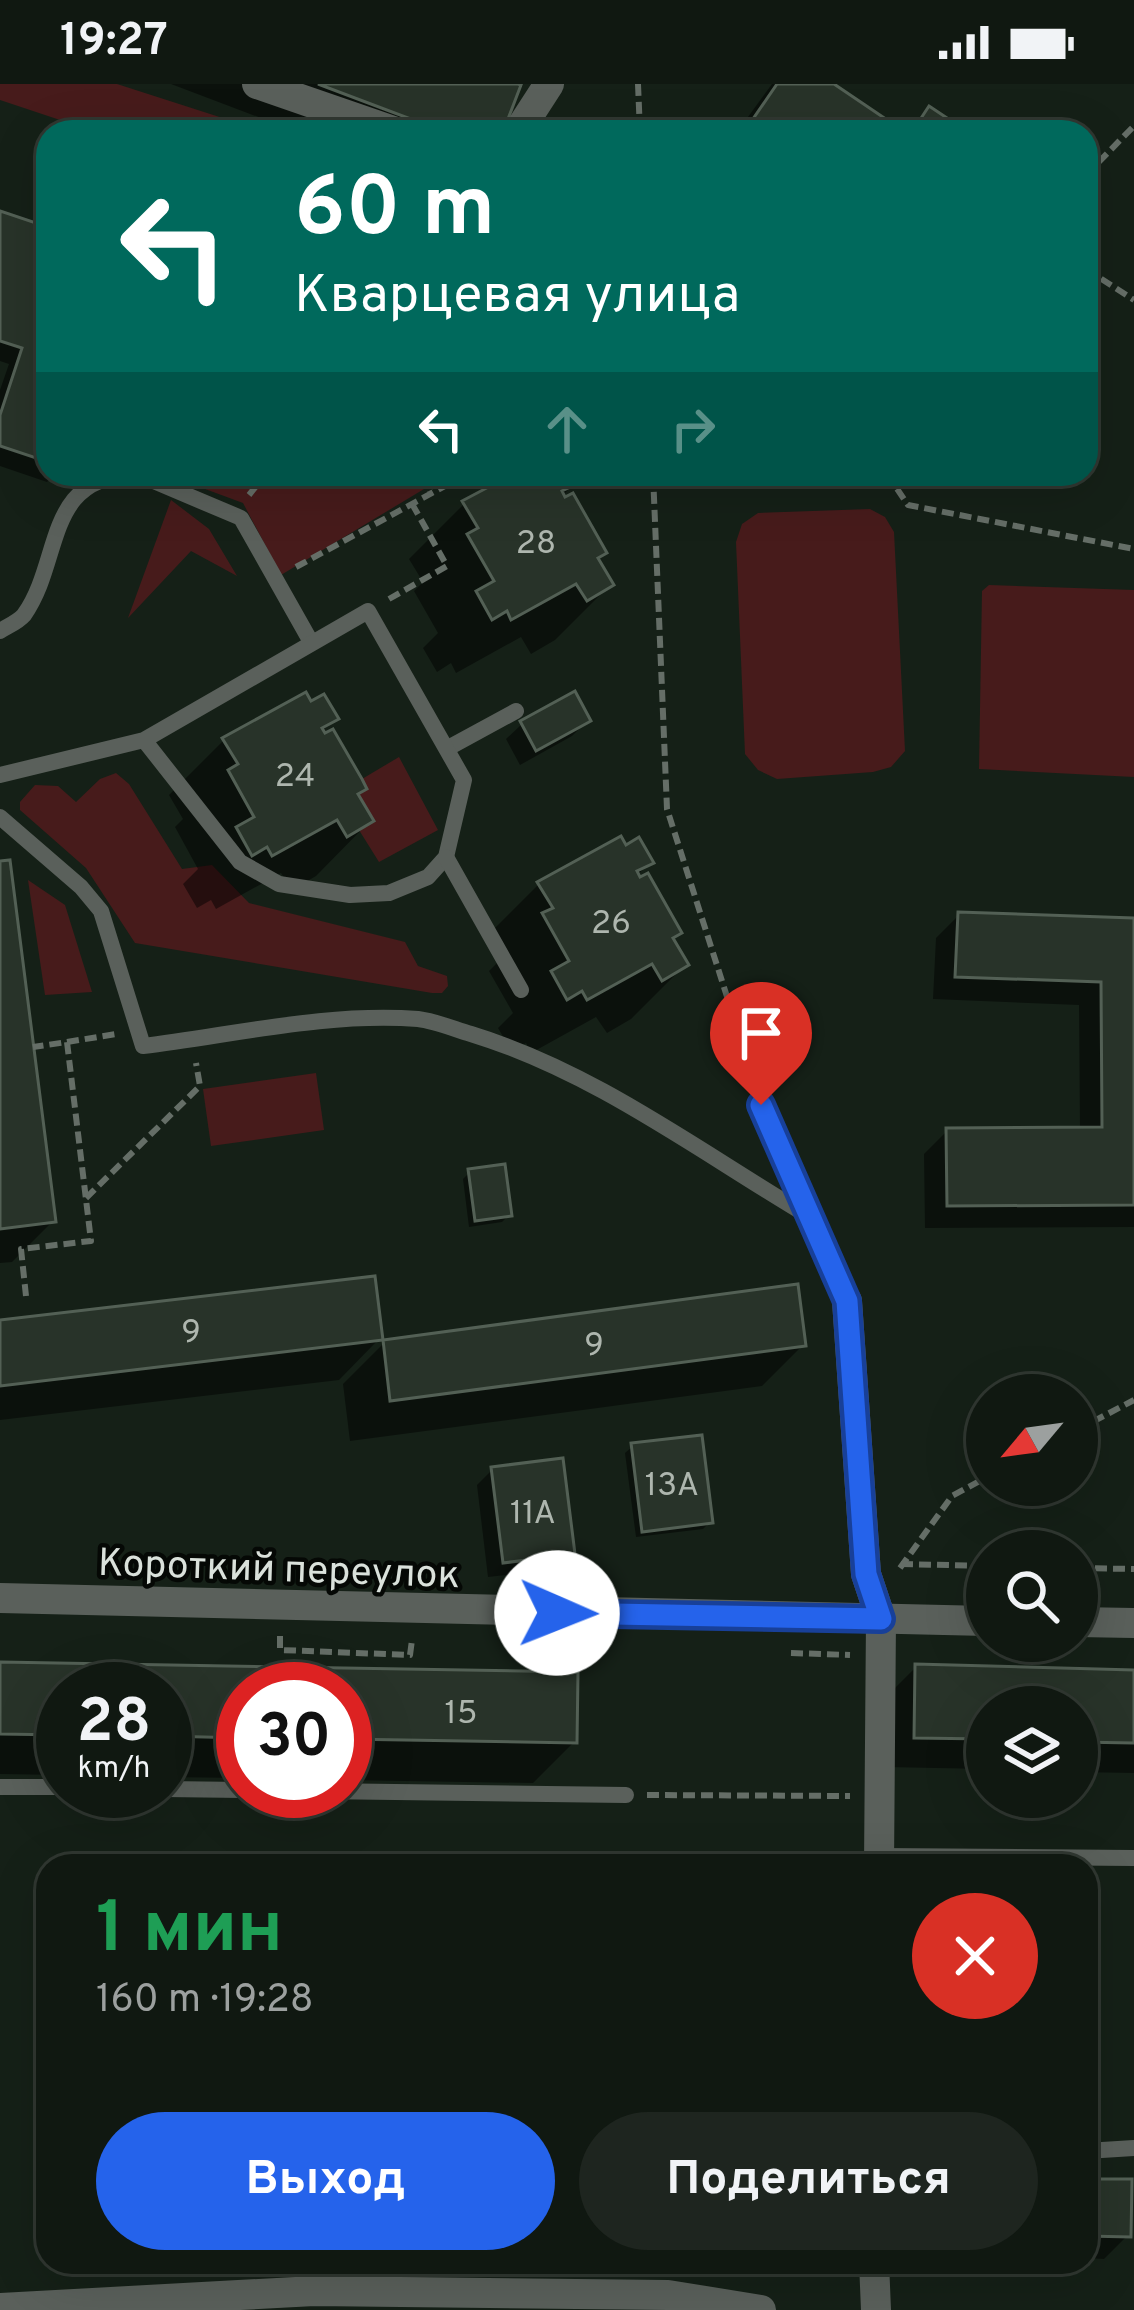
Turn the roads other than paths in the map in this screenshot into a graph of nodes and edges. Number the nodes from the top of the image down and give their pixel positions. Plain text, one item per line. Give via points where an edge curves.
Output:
1 (256, 84) edge
2 (549, 84) edge
3 (361, 120) edge
4 (526, 120) edge
5 (92, 486) edge
6 (165, 486) edge
7 (0, 631) edge
8 (311, 642) junction
9 (516, 711) dead end
10 (144, 740) junction
11 (448, 748) junction
12 (0, 775) edge
13 (0, 818) edge
14 (446, 857) junction
15 (521, 991) dead end
16 (761, 1105) road end
17 (810, 1217) junction
18 (847, 1301) joint
19 (0, 1598) edge
20 (881, 1619) junction
21 (966, 1621) edge
22 (1098, 1622) edge
23 (1134, 1623) edge
24 (0, 1786) edge
25 (36, 1787) edge
26 (372, 1792) edge
27 (626, 1795) road end
28 (879, 1854) edge
29 (1134, 1858) edge
30 (1098, 1859) edge
31 (1134, 2148) edge
32 (1098, 2150) edge
33 (874, 2274) edge
34 (527, 2302) edge
35 (0, 2308) edge
36 (761, 2310) edge
37 (876, 2310) edge

1 - 3 street
2 - 4 street
5 - 7 lane via 68,505 26,612
6 - 8 lane via 241,518
8 - 10 lane
8 - 11 lane via 368,611
9 - 11 lane
10 - 12 lane
10 - 14 lane via 240,862 279,884 388,893 428,877
11 - 14 lane via 464,781
13 - 17 lane via 101,911 143,1046 347,1020 422,1019 579,1079
14 - 15 lane
16 - 17 lane
17 - 18 lane
18 - 20 street via 866,1574
19 - 20 street, Короткий переулок
20 - 21 street, Короткий переулок
20 - 28 street
22 - 23 street
24 - 25 lane
26 - 27 lane
29 - 30 lane
31 - 32 lane
33 - 37 street
34 - 35 street via 314,2291
34 - 36 street via 668,2295

